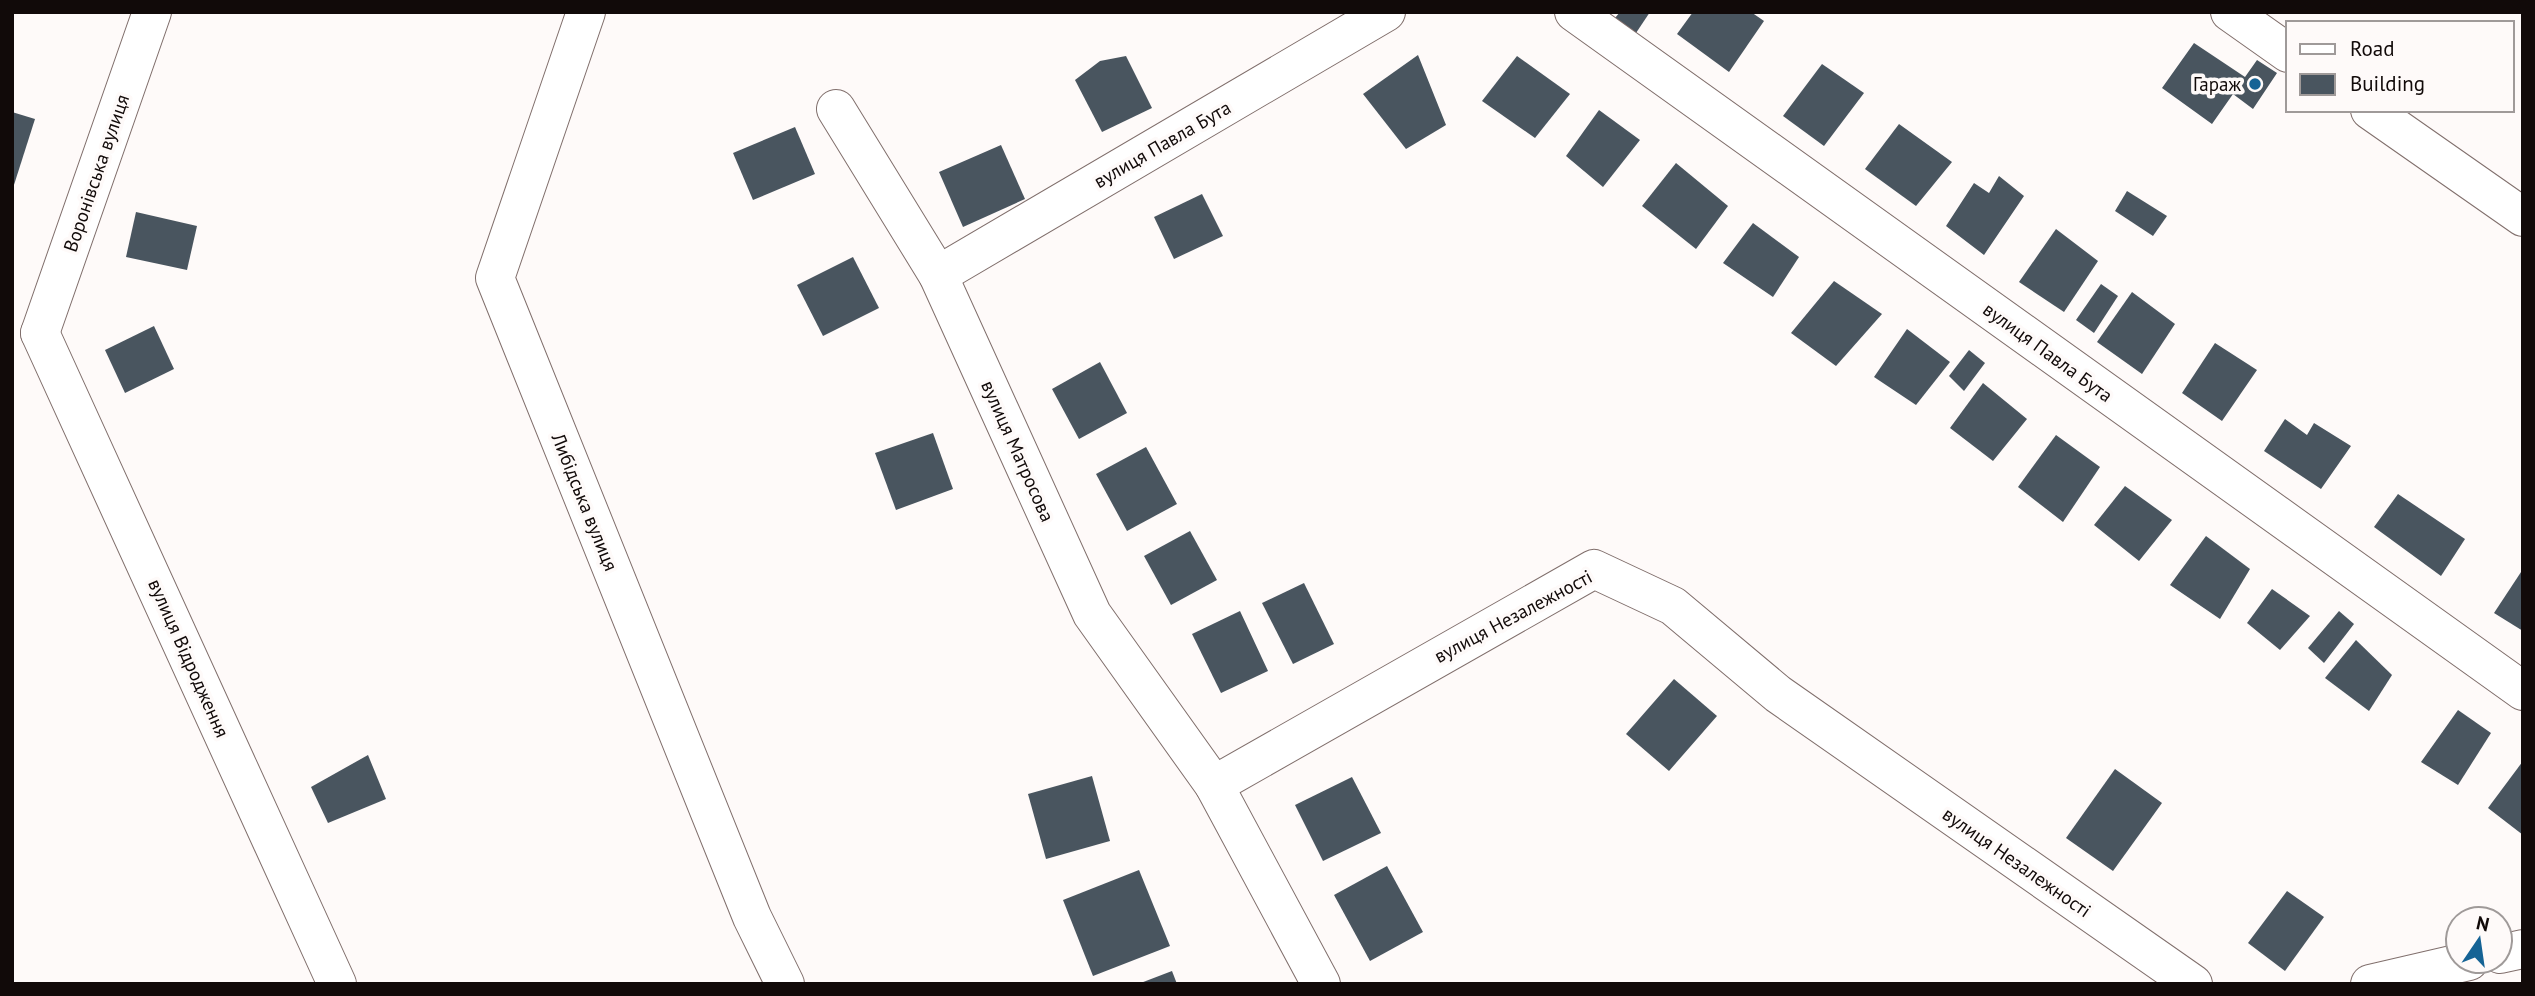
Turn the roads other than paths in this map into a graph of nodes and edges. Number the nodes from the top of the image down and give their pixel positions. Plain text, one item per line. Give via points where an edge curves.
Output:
1 (152, 12) edge
2 (586, 12) edge
3 (1386, 12) edge
4 (1574, 12) edge
5 (2230, 12) edge
6 (2286, 52) edge
7 (836, 109) dead end
8 (2373, 112) edge
9 (2523, 217) edge
10 (938, 275) junction
11 (26, 334) edge
12 (2523, 691) edge
13 (1214, 785) junction
14 (2444, 967) edge
15 (337, 984) edge
16 (785, 984) edge
17 (1321, 984) edge
18 (2193, 984) edge
19 (2370, 984) edge

1 - 11 street, Воронівська вулиця
2 - 16 street, Либідська вулиця via 495,278 747,904
3 - 10 street, вулиця Павла Бута
4 - 12 street, вулиця Павла Бута
5 - 6 street
7 - 10 street, вулиця Матросова
8 - 9 street
10 - 13 street, вулиця Матросова via 1092,614
11 - 15 street, вулиця Відродження
13 - 17 street
13 - 18 street, вулиця Незалежності via 1594,569 1674,606 1778,694
14 - 19 street

